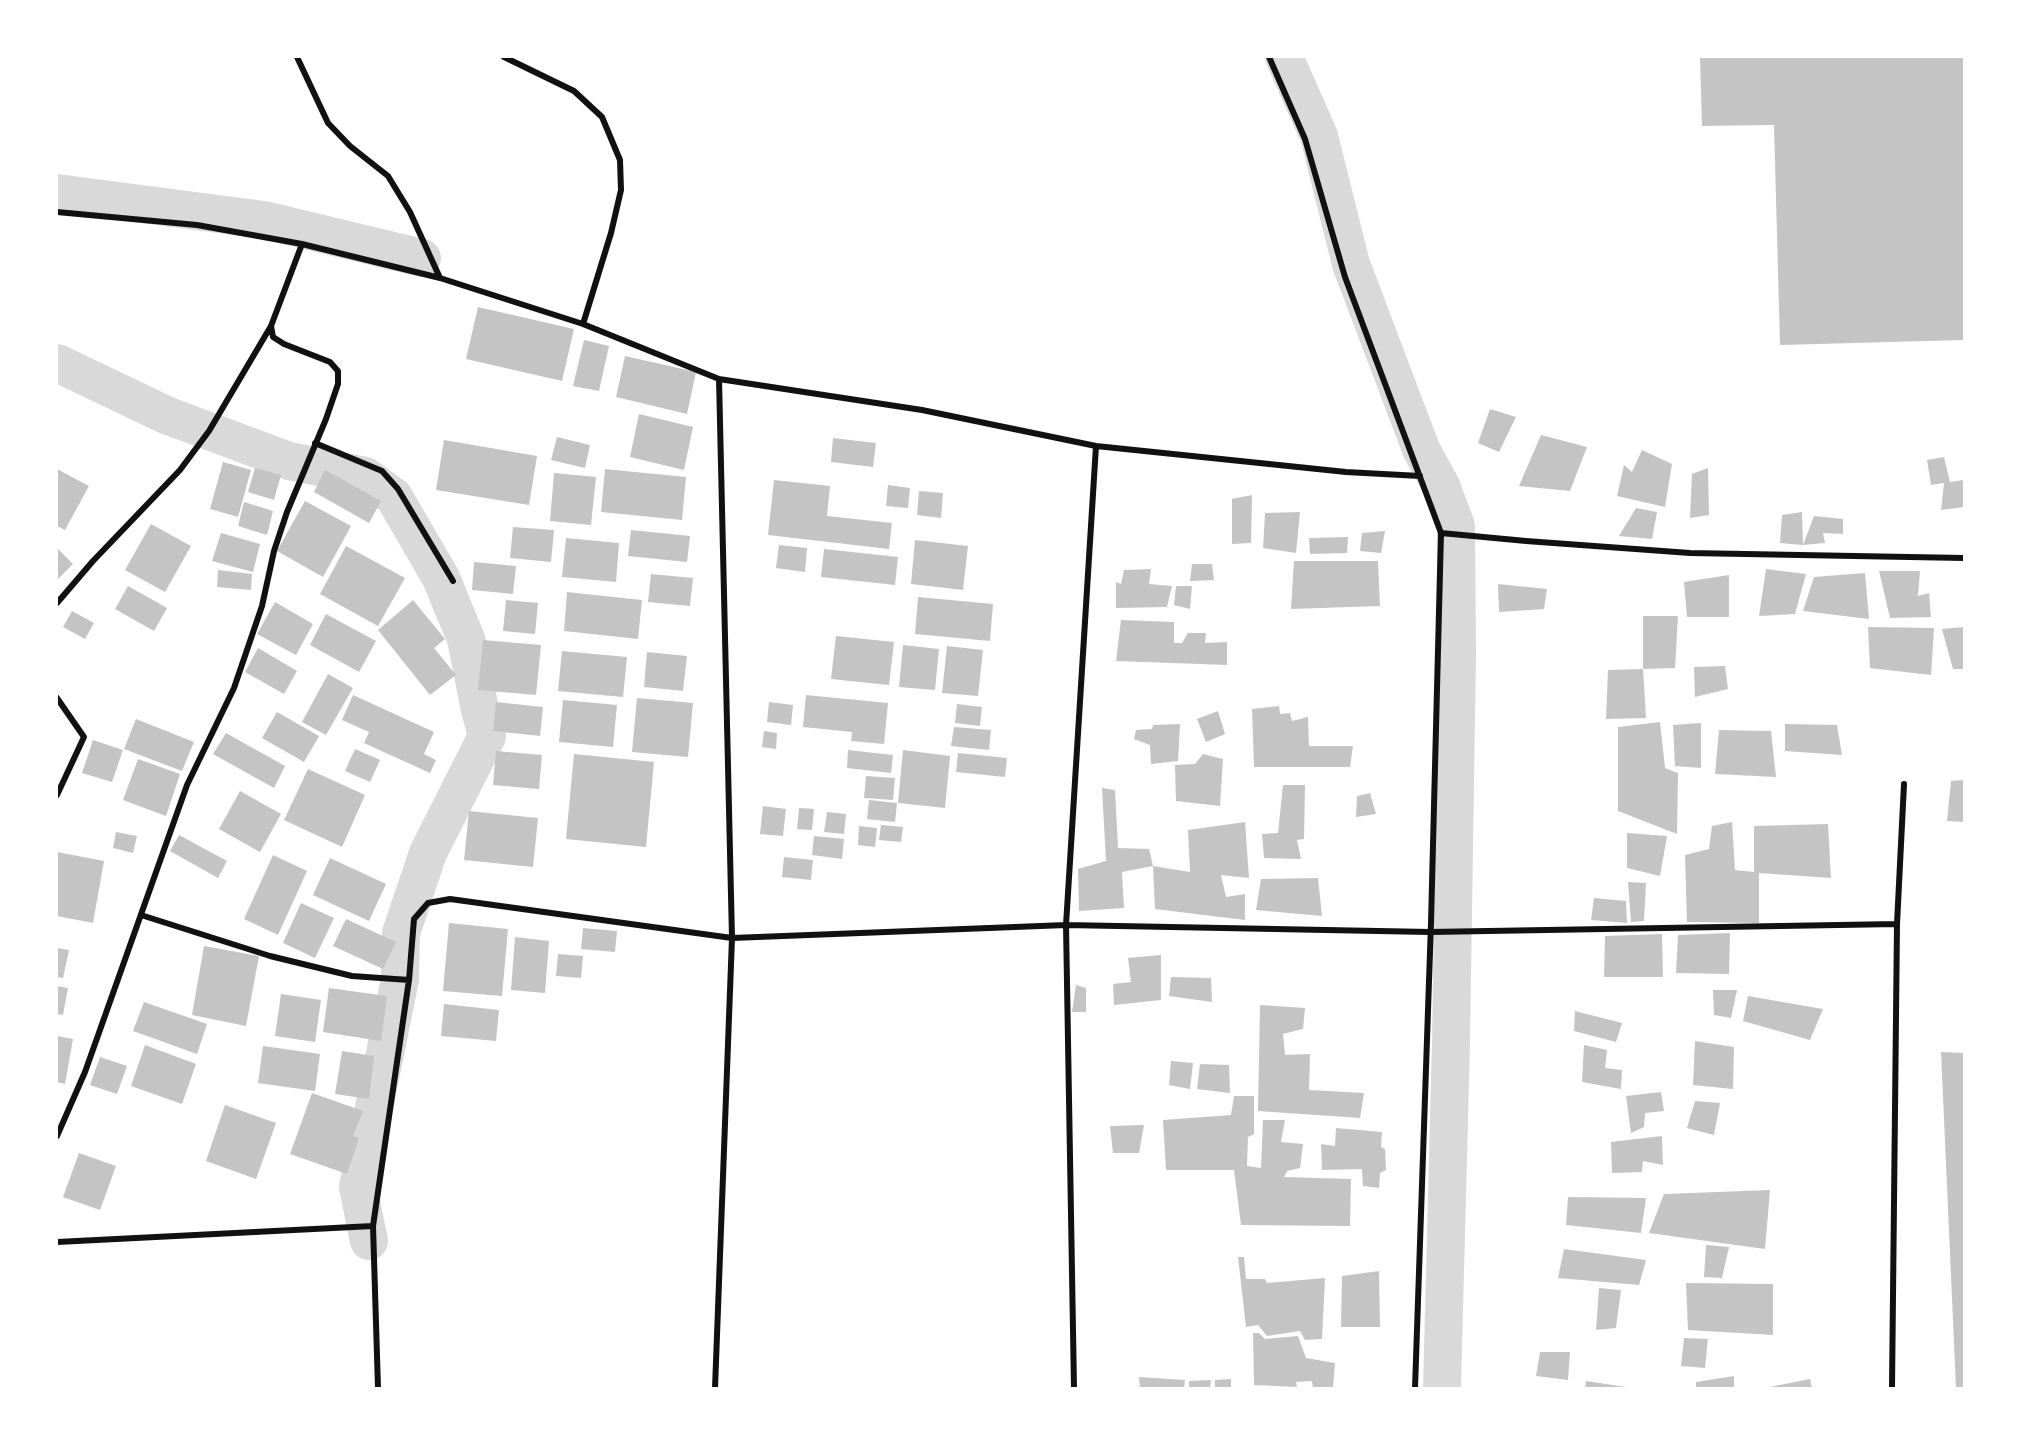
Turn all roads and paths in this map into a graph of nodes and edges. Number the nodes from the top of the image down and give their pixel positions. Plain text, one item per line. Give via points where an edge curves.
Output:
1 (297, 57) edge
2 (504, 57) edge
3 (1269, 57) edge
4 (57, 212) edge
5 (302, 244) junction
6 (440, 278) junction
7 (582, 324) junction
8 (271, 326) junction
9 (719, 379) junction
10 (315, 443) junction
11 (1096, 446) junction
12 (1420, 476) junction
13 (1441, 533) junction
14 (1964, 558) edge
15 (453, 580) dead end
16 (57, 603) edge
17 (57, 698) edge
18 (1904, 784) dead end
19 (57, 795) edge
20 (141, 915) junction
21 (1897, 924) junction
22 (1066, 925) junction
23 (1430, 932) junction
24 (732, 938) junction
25 (409, 980) junction
26 (57, 1136) edge
27 (373, 1226) junction
28 (57, 1242) edge
29 (378, 1388) edge
30 (716, 1388) edge
31 (1074, 1388) edge
32 (1415, 1388) edge
33 (1892, 1388) edge

1 - 6 street via 328,123 388,176 410,212
2 - 7 street via 574,91 602,117 620,160 621,190
3 - 12 street via 1305,139 1345,277
4 - 5 street via 197,225
5 - 6 street
5 - 8 street
6 - 7 street
7 - 9 street
8 - 10 street via 273,337 330,362 338,371 338,384
8 - 16 street via 209,431 180,471
9 - 11 street via 922,410
9 - 24 street
10 - 15 street via 382,471 398,489
10 - 20 street via 277,541 262,606 234,688 187,785
11 - 12 street
11 - 22 street
12 - 13 street
13 - 14 street via 1690,553
13 - 23 street
17 - 19 street via 84,736
18 - 21 street
20 - 25 street via 293,962 352,976
20 - 26 street via 85,1072
21 - 23 street
21 - 33 street
22 - 23 street
22 - 24 street
22 - 31 street
23 - 32 street
24 - 25 street via 450,899 428,903 414,920
24 - 30 street
25 - 27 street
27 - 28 street
27 - 29 street

